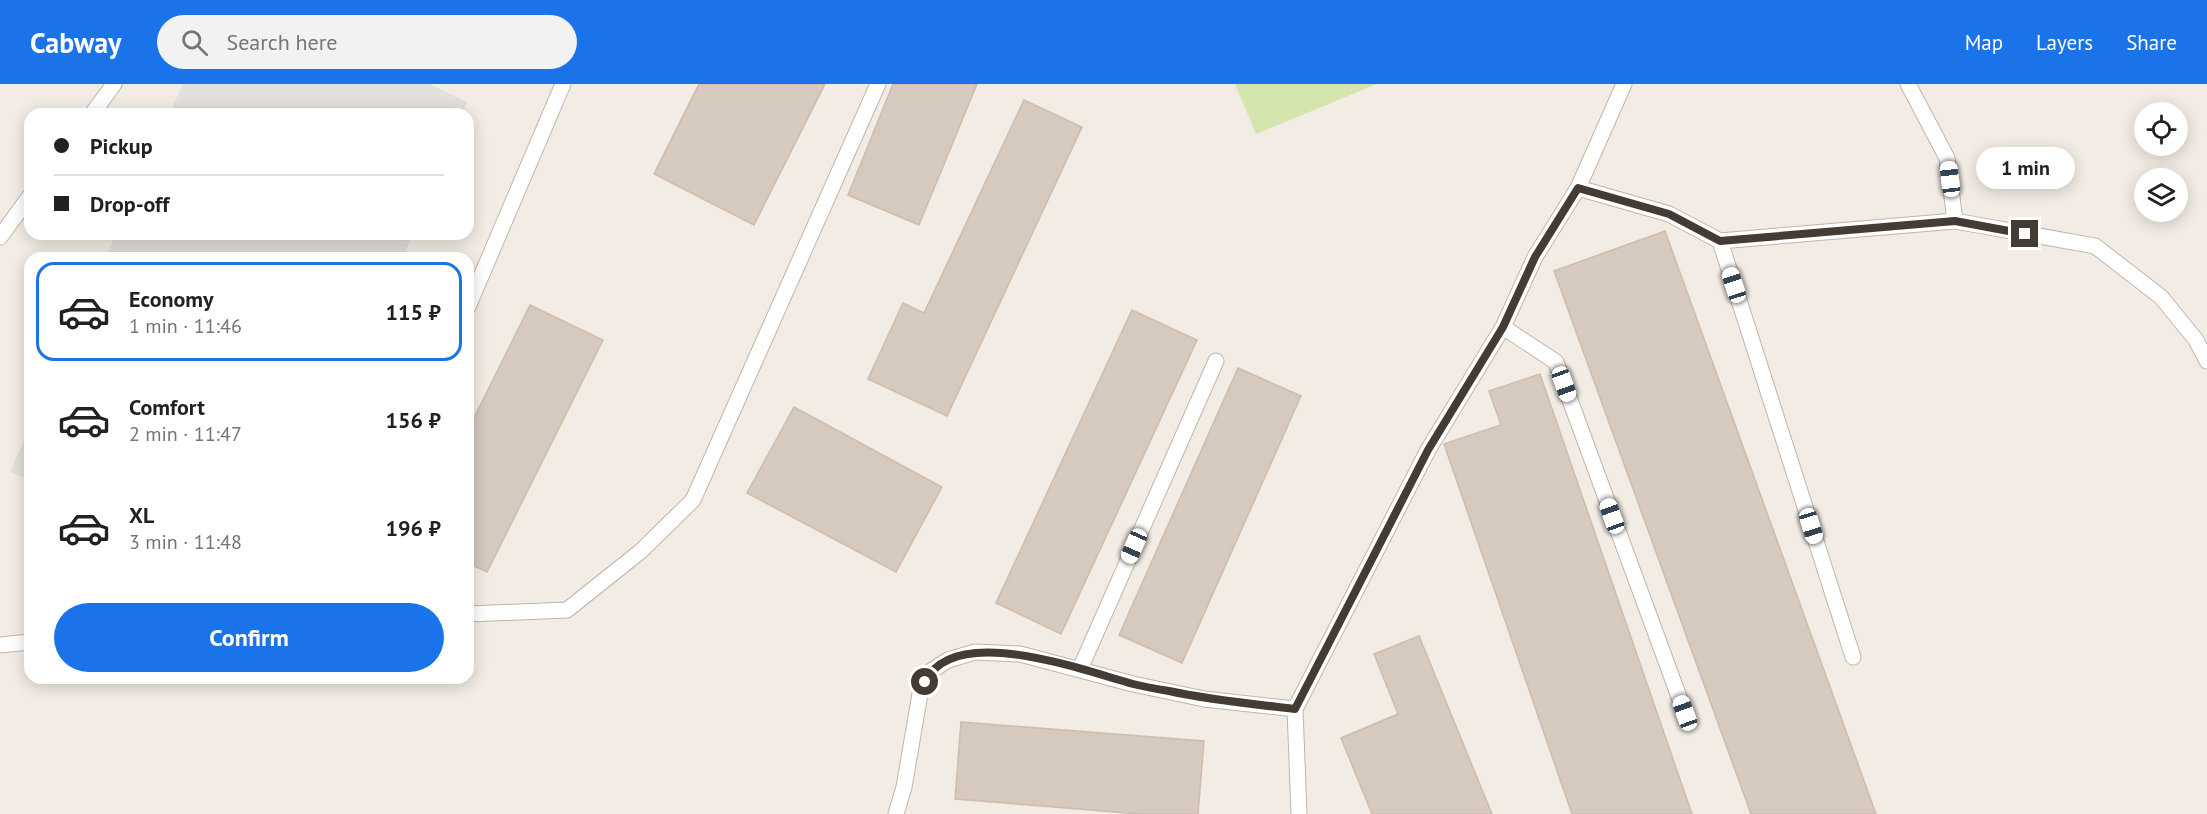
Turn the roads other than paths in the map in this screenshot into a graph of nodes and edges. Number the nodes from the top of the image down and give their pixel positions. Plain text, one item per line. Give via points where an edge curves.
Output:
1 (114, 84) edge
2 (562, 84) edge
3 (878, 84) edge
4 (1624, 84) edge
5 (1908, 84) edge
6 (96, 108) edge
7 (1578, 188) junction
8 (24, 204) edge
9 (1955, 221) junction
10 (0, 237) edge
11 (1720, 241) junction
12 (474, 293) edge
13 (1503, 327) junction
14 (1216, 361) dead end
15 (2207, 361) edge
16 (474, 614) edge
17 (24, 643) edge
18 (0, 645) edge
19 (1853, 657) dead end
20 (1080, 669) junction
21 (1295, 709) junction
22 (1685, 713) dead end
23 (896, 814) edge
24 (1299, 814) edge

1 - 6 lane
2 - 12 lane
3 - 16 lane via 693,500 641,551 567,610
4 - 7 lane
5 - 9 lane via 1947,158
7 - 11 lane via 1669,214
7 - 13 lane via 1535,257
8 - 10 lane
9 - 11 lane
9 - 15 lane via 2095,246 2161,297 2196,340
11 - 19 lane
13 - 21 lane via 1428,450
13 - 22 lane via 1556,362
14 - 20 lane
17 - 18 lane
20 - 21 lane via 1204,699
20 - 23 lane via 1020,654 975,652 948,660 930,671 920,694
21 - 24 lane

